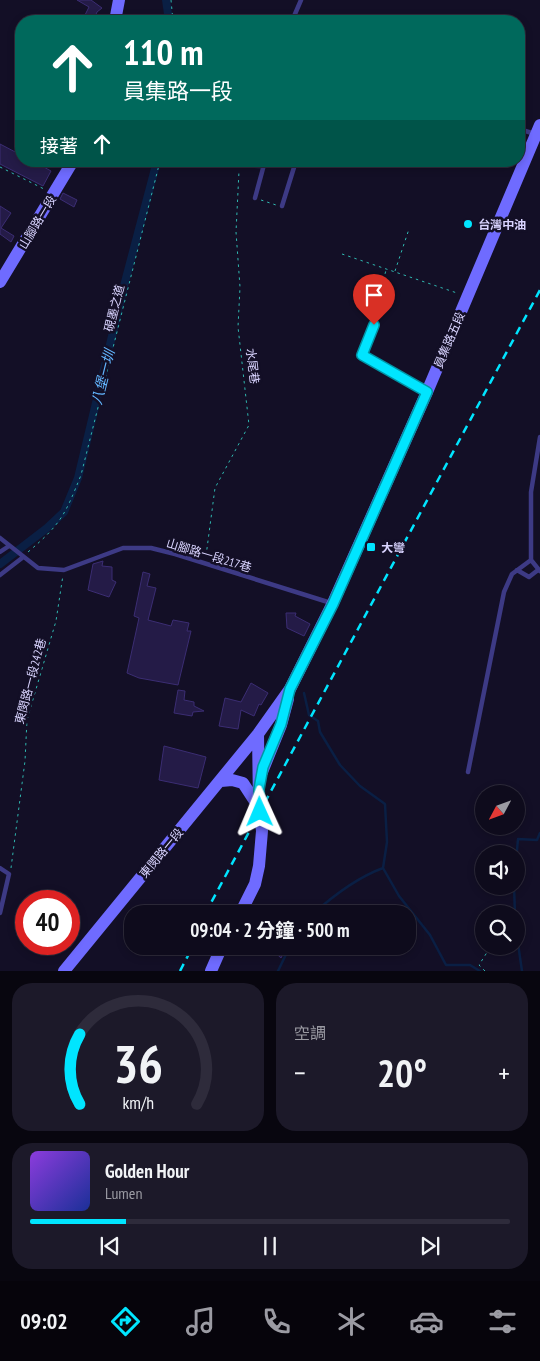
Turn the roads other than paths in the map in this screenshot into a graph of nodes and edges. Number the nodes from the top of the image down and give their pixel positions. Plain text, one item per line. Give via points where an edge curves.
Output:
1 (301, 0) edge
2 (295, 15) edge
3 (525, 129) edge
4 (538, 130) edge
5 (525, 161) edge
6 (69, 167) edge
7 (263, 167) edge
8 (294, 167) edge
9 (522, 167) edge
10 (255, 198) road end
11 (282, 206) road end
12 (0, 282) edge
13 (374, 325) dead end
14 (427, 392) junction
15 (540, 437) edge
16 (0, 538) edge
17 (11, 548) junction
18 (0, 552) edge
19 (22, 558) junction
20 (531, 560) junction
21 (517, 570) junction
22 (539, 571) edge
23 (0, 574) edge
24 (333, 604) junction
25 (290, 689) junction
26 (258, 734) junction
27 (468, 772) dead end
28 (221, 781) junction
29 (259, 789) junction
30 (258, 806) junction
31 (0, 868) edge
32 (244, 905) edge
33 (0, 913) edge
34 (218, 955) edge
35 (64, 971) edge
36 (211, 971) edge

1 - 2 lane
3 - 4 lane
4 - 5 main road, 員集路五段
6 - 12 main road, 山腳路一段
7 - 10 lane
8 - 11 lane
9 - 14 main road, 員集路五段
13 - 14 lane via 362,355
14 - 24 main road, 員集路五段
15 - 20 lane via 531,492
16 - 17 lane
17 - 18 lane
17 - 19 lane, 山腳路一段217巷
19 - 23 lane
19 - 24 lane, 山腳路一段217巷 via 38,568 64,570 123,548 151,548
20 - 21 lane
20 - 22 lane
21 - 22 lane via 528,577
21 - 27 lane via 504,592
24 - 25 main road, 員集路五段
25 - 26 main road, 東閔路一段
25 - 29 main road via 281,724 263,767
26 - 28 main road, 東閔路一段
26 - 29 main road
28 - 30 main road via 243,782
28 - 35 main road, 東閔路一段
29 - 30 main road
30 - 32 main road via 262,830 259,866 255,884
31 - 33 lane via 9,874
34 - 36 main road

